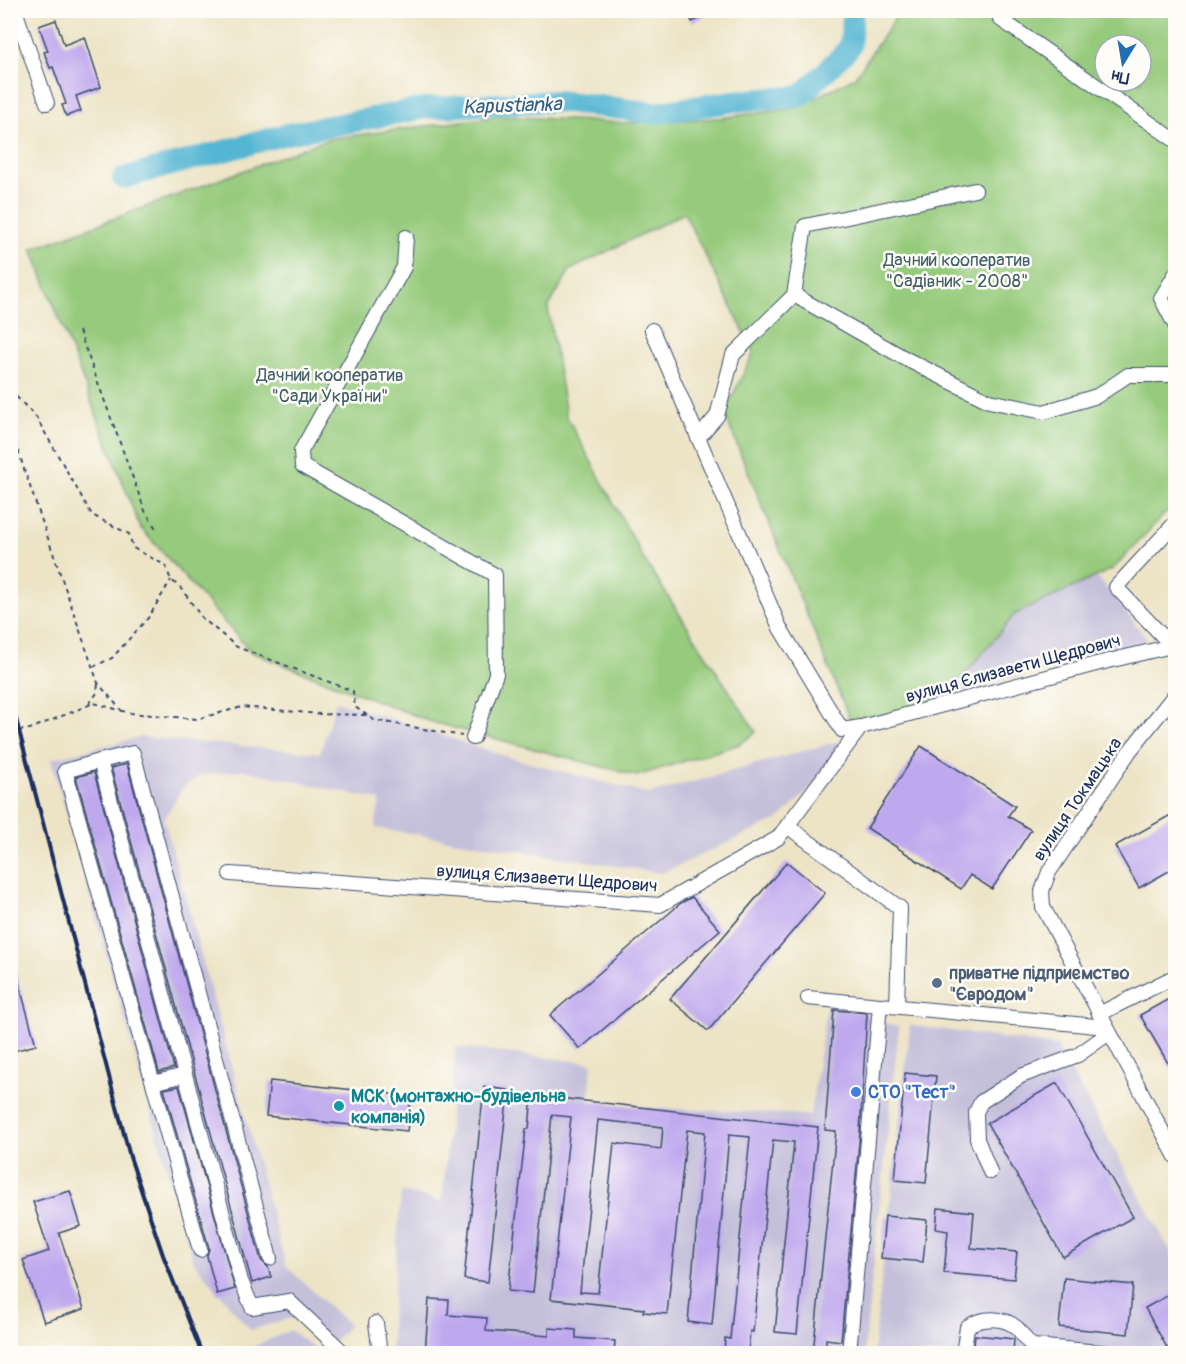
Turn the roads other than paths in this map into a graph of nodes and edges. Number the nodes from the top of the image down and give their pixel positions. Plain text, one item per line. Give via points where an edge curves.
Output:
1 (15, 10) edge
2 (1000, 19) dead end
3 (47, 103) dead end
4 (1176, 141) edge
5 (975, 190) dead end
6 (406, 237) dead end
7 (1176, 273) edge
8 (794, 295) junction
9 (1176, 327) edge
10 (652, 330) dead end
11 (1176, 375) edge
12 (698, 438) junction
13 (1176, 522) edge
14 (1174, 646) edge
15 (1176, 693) edge
16 (861, 727) junction
17 (473, 738) road end
18 (100, 761) junction
19 (787, 826) junction
20 (230, 874) dead end
21 (1176, 976) edge
22 (808, 998) dead end
23 (880, 1005) junction
24 (897, 1006) junction
25 (1098, 1014) junction
26 (1107, 1030) junction
27 (184, 1075) junction
28 (153, 1083) junction
29 (1176, 1157) edge
30 (990, 1172) dead end
31 (200, 1250) dead end
32 (270, 1258) dead end
33 (376, 1323) dead end
34 (1032, 1350) edge
35 (345, 1353) edge
36 (380, 1353) edge
37 (849, 1353) edge
38 (963, 1353) edge
39 (1121, 1353) edge

1 - 3 street
2 - 4 street
5 - 8 street via 806,226
6 - 17 street via 404,267 301,451 302,466 495,575 496,674
7 - 9 street via 1161,298
8 - 11 street via 989,401 1044,412 1097,396 1128,375
8 - 12 street via 733,355 717,416
10 - 12 street, вулиця Єлизавети Щедрович
12 - 16 street, вулиця Єлизавети Щедрович via 780,628 842,730
13 - 14 street via 1116,586
14 - 16 street, вулиця Єлизавети Щедрович
15 - 25 street, вулиця Токмацька via 1129,752 1049,872 1042,891 1043,907
16 - 19 street, вулиця Єлизавети Щедрович
18 - 27 street
18 - 28 street via 65,771
18 - 32 street via 133,753
19 - 20 street, вулиця Єлизавети Щедрович via 778,838 660,905
19 - 24 street via 900,908
21 - 25 street
22 - 23 street
23 - 24 street
23 - 37 street
24 - 26 street
25 - 26 street, вулиця Токмацька
26 - 29 street, вулиця Токмацька
26 - 30 street via 1078,1055 1021,1076 981,1102 976,1112 977,1139
27 - 28 street
27 - 35 street via 241,1281 252,1307 289,1301
28 - 31 street
33 - 36 street
34 - 38 street via 1010,1322 990,1319 967,1327
34 - 39 street

